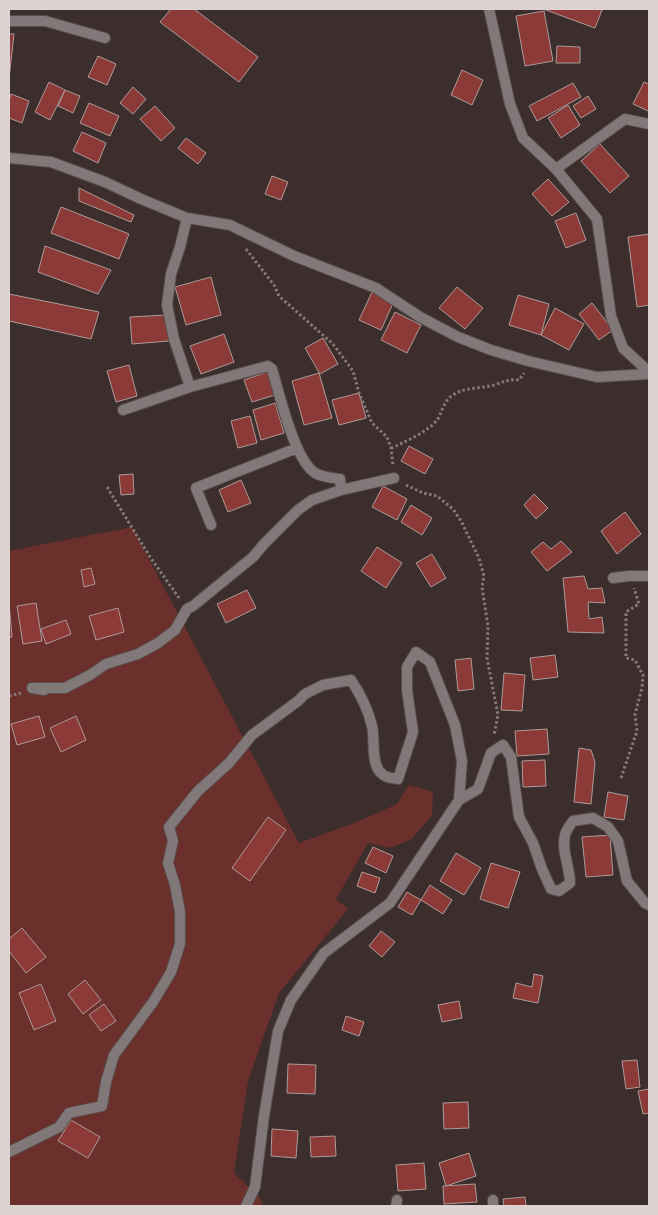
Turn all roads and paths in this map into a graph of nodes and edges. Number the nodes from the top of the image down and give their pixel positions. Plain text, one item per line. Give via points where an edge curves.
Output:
1 (489, 9) edge
2 (9, 21) edge
3 (105, 38) dead end
4 (649, 124) edge
5 (9, 158) edge
6 (556, 169) junction
7 (187, 218) junction
8 (230, 225) junction
9 (528, 361) junction
10 (649, 373) edge
11 (190, 387) junction
12 (124, 410) dead end
13 (297, 448) junction
14 (391, 448) junction
15 (394, 478) junction
16 (107, 487) dead end
17 (341, 490) junction
18 (211, 526) dead end
19 (630, 576) junction
20 (649, 576) edge
21 (613, 578) dead end
22 (187, 609) junction
23 (44, 690) dead end
24 (491, 753) junction
25 (621, 778) dead end
26 (459, 800) junction
27 (649, 905) edge
28 (9, 1152) edge
29 (246, 1206) edge

1 - 6 street via 510,104 523,138
2 - 3 street via 45,21
4 - 6 street via 625,118
5 - 7 street via 51,162
6 - 10 street via 597,219 611,316 623,348
7 - 8 street
7 - 11 street via 170,274 167,305
8 - 9 street via 294,256 376,288 458,337
8 - 14 path via 279,296 333,344 353,371 372,423 387,438
9 - 10 street via 597,377
9 - 14 path via 519,380 510,379 454,394 427,429
11 - 12 street
11 - 13 street via 268,366 272,369
13 - 17 street via 316,474 340,479
13 - 18 street via 196,488
14 - 15 path
15 - 17 street
15 - 24 path via 423,493 437,496 453,510 479,558 484,576 482,587 488,626 487,658 498,715
16 - 22 path
17 - 22 street via 305,505 253,557
19 - 20 street
19 - 21 street
19 - 25 path via 639,604 626,612 626,658 635,660 643,676 635,714 637,731
22 - 23 street via 175,630 158,644 106,664 64,688 32,688
24 - 26 street via 478,789
24 - 27 street via 504,745 511,757 519,817 533,843 550,889 559,891 570,883 565,835 573,821 594,818 608,826 618,841 627,881
26 - 28 street via 462,761 455,725 430,662 416,652 407,668 413,732 398,779 378,771 365,702 352,680 323,684 252,735 229,763 198,791 169,827 173,841 168,863 180,912 180,944 171,972 114,1055 102,1106 69,1113 60,1128
26 - 29 street via 390,904 324,953 291,1000 278,1031 255,1187

